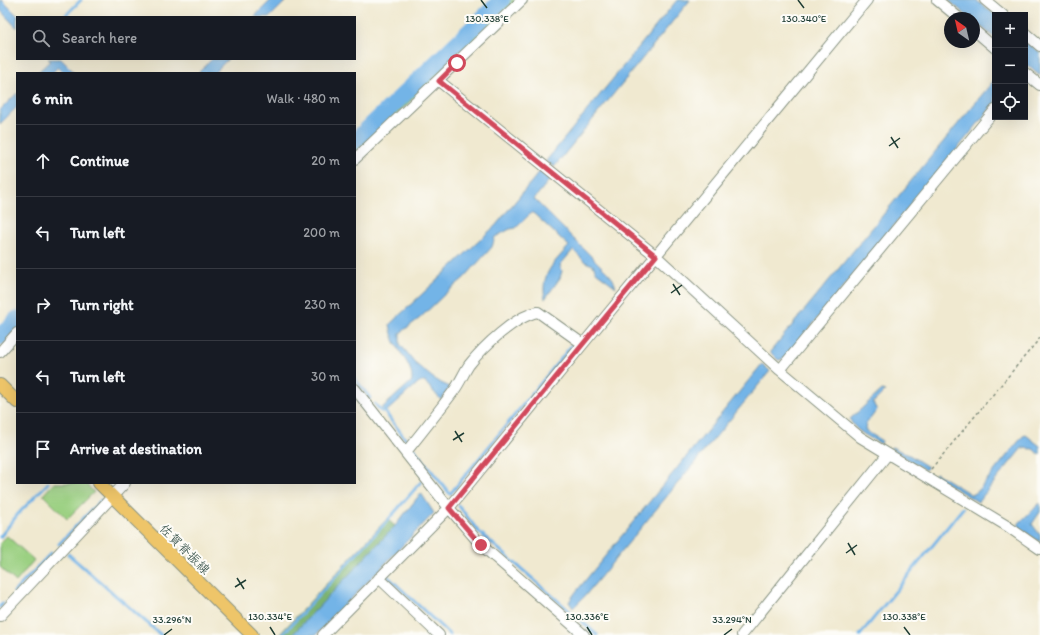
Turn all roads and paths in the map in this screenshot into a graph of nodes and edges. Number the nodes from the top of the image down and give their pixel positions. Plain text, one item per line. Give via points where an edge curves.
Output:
1 (522, 0) edge
2 (867, 0) edge
3 (937, 0) edge
4 (985, 0) edge
5 (952, 12) edge
6 (999, 12) edge
7 (980, 35) edge
8 (1028, 36) edge
9 (992, 45) edge
10 (1040, 46) edge
11 (1028, 75) edge
12 (439, 81) junction
13 (1040, 85) edge
14 (992, 114) edge
15 (356, 158) edge
16 (656, 256) junction
17 (16, 334) edge
18 (1040, 338) edge
19 (583, 344) junction
20 (0, 352) edge
21 (780, 370) junction
22 (0, 385) edge
23 (356, 390) edge
24 (16, 401) edge
25 (406, 452) junction
26 (887, 454) junction
27 (925, 476) junction
28 (100, 484) edge
29 (124, 484) edge
30 (112, 496) junction
31 (449, 508) junction
32 (1040, 549) edge
33 (380, 578) junction
34 (0, 616) edge
35 (252, 635) edge
36 (323, 635) edge
37 (439, 635) edge
38 (584, 635) edge
39 (742, 635) edge

1 - 12 street
2 - 16 street
3 - 5 street
4 - 6 street
7 - 9 street
8 - 10 street
11 - 13 street
12 - 15 street
12 - 16 street
14 - 21 street
16 - 19 street
16 - 21 street
17 - 20 street
18 - 27 path
19 - 25 street via 538,312 522,319 487,345
19 - 31 street
21 - 26 street via 860,437
22 - 24 main road
23 - 25 street
25 - 31 street
26 - 27 street
26 - 39 street
27 - 32 street
28 - 30 main road, 佐賀脊振線
29 - 30 street
30 - 34 street
30 - 35 main road, 佐賀脊振線
31 - 33 street
31 - 38 street via 481,545
33 - 36 street
33 - 37 street

